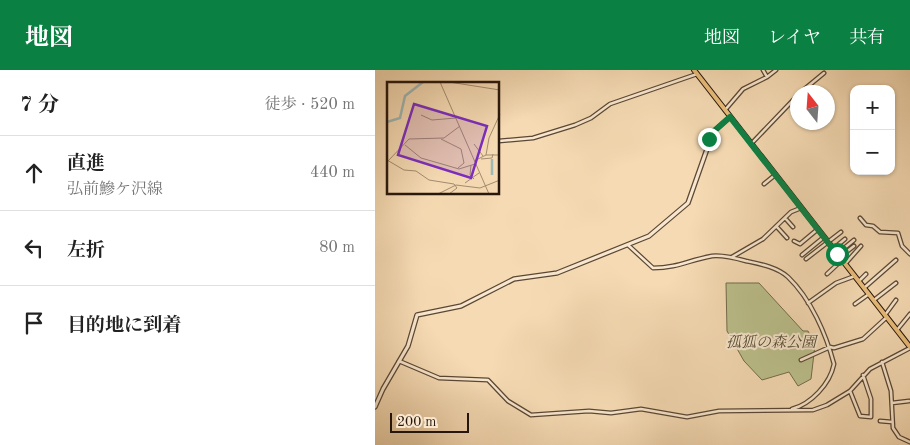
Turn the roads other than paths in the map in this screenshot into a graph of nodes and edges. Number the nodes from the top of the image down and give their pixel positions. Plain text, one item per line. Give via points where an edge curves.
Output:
1 (763, 70) edge
2 (776, 70) edge
3 (696, 72) edge
4 (824, 73) dead end
5 (767, 77) junction
6 (809, 85) edge
7 (790, 103) edge
8 (725, 110) junction
9 (730, 117) junction
10 (500, 141) edge
11 (751, 144) junction
12 (775, 175) junction
13 (764, 184) dead end
14 (801, 208) junction
15 (785, 218) junction
16 (860, 218) dead end
17 (777, 227) junction
18 (793, 227) dead end
19 (818, 229) junction
20 (841, 232) dead end
21 (824, 237) junction
22 (787, 238) dead end
23 (845, 239) dead end
24 (854, 240) dead end
25 (793, 241) dead end
26 (828, 242) junction
27 (628, 245) junction
28 (854, 246) dead end
29 (861, 246) dead end
30 (833, 249) junction
31 (910, 254) edge
32 (802, 255) dead end
33 (732, 258) junction
34 (806, 259) dead end
35 (841, 259) junction
36 (896, 260) dead end
37 (827, 274) dead end
38 (866, 274) dead end
39 (855, 276) junction
40 (859, 281) junction
41 (896, 283) dead end
42 (864, 288) junction
43 (869, 294) junction
44 (874, 300) junction
45 (896, 300) dead end
46 (808, 303) junction
47 (855, 304) dead end
48 (910, 314) edge
49 (886, 316) junction
50 (897, 330) junction
51 (830, 347) junction
52 (910, 347) edge
53 (801, 360) dead end
54 (399, 361) junction
55 (882, 362) junction
56 (863, 375) junction
57 (850, 391) junction
58 (909, 401) edge
59 (892, 402) junction
60 (375, 407) edge
61 (790, 410) junction
62 (880, 421) dead end
63 (892, 422) junction
64 (910, 442) edge

1 - 5 street
2 - 5 street
3 - 8 main road
3 - 10 street via 610,104 575,125 533,138
4 - 6 street
5 - 8 street via 743,89
7 - 11 street
8 - 9 main road
9 - 11 main road
9 - 27 street via 713,132 688,203 649,236
11 - 12 main road
12 - 13 street
12 - 14 main road
14 - 15 street
14 - 19 main road
15 - 17 street
15 - 18 street
16 - 31 street via 866,226 875,227 880,232 898,234 902,246
17 - 22 street
17 - 33 street
19 - 21 main road
19 - 25 street via 800,244
20 - 26 street
21 - 26 main road
21 - 32 street
23 - 30 street
24 - 35 street
26 - 30 main road
26 - 34 street
27 - 33 street via 653,268 677,267 713,256
27 - 54 street via 557,273 513,279 461,306 417,315 408,346
28 - 35 street
29 - 35 street
30 - 35 main road
33 - 46 street via 767,266 787,276
35 - 37 street
35 - 39 main road
36 - 42 street
38 - 40 street
39 - 40 main road
39 - 46 street via 836,283
40 - 42 main road
41 - 44 street
42 - 43 main road
43 - 44 main road
43 - 47 street
44 - 49 main road
45 - 49 street
46 - 51 street
48 - 50 street
49 - 50 main road
49 - 51 street via 863,338
50 - 52 main road
51 - 53 street
51 - 61 street via 834,364 827,383 808,402
52 - 55 street
54 - 60 street
54 - 61 street via 439,378 487,380 508,401 531,415 589,411 611,413 641,408 687,417 719,411
55 - 56 street
55 - 59 street
56 - 57 street
56 - 57 street via 871,399 871,417 860,416
57 - 61 street via 813,410
58 - 59 street
59 - 63 street
62 - 63 street
63 - 64 street via 895,433

